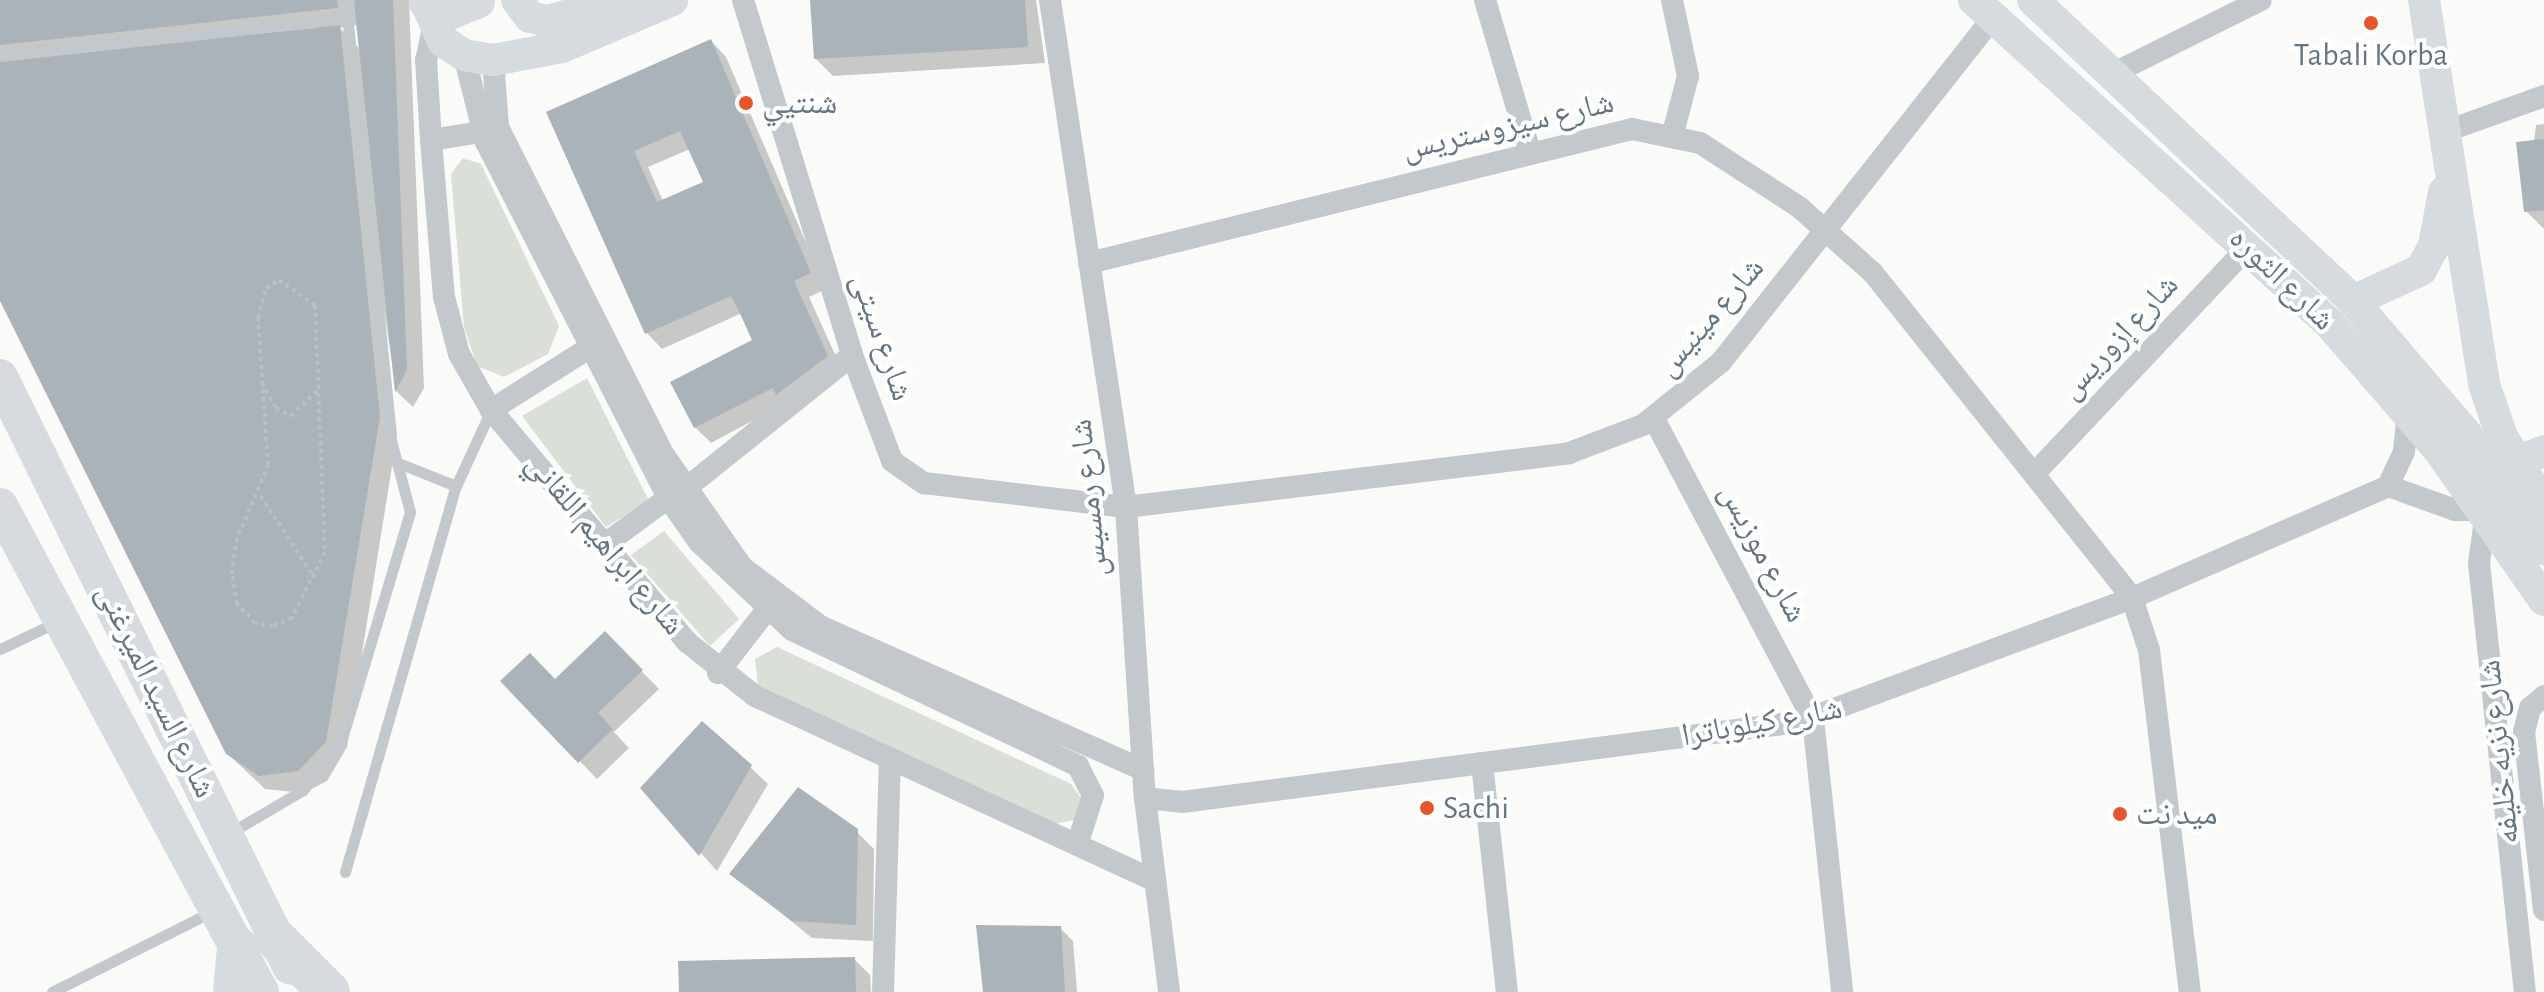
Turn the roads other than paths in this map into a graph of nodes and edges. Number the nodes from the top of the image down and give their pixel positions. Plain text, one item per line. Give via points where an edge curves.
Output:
1 (345, 0) edge
2 (517, 0) edge
3 (743, 0) edge
4 (1050, 0) edge
5 (1485, 0) edge
6 (1672, 0) edge
7 (2033, 0) edge
8 (2261, 0) edge
9 (2424, 0) edge
10 (479, 1) edge
11 (644, 2) edge
12 (1984, 9) edge
13 (428, 10) edge
14 (347, 15) junction
15 (0, 54) edge
16 (479, 57) junction
17 (2112, 74) junction
18 (2544, 96) edge
19 (481, 132) junction
20 (2444, 132) junction
21 (1673, 133) junction
22 (431, 140) junction
23 (1530, 152) junction
24 (2448, 172) junction
25 (1826, 227) junction
26 (2249, 246) junction
27 (1089, 263) junction
28 (2469, 293) junction
29 (2353, 301) junction
30 (589, 348) junction
31 (852, 355) junction
32 (0, 377) edge
33 (491, 410) junction
34 (2408, 411) junction
35 (1654, 419) junction
36 (2530, 456) edge
37 (2485, 458) junction
38 (396, 462) junction
39 (2036, 472) junction
40 (456, 486) junction
41 (2388, 486) junction
42 (677, 494) junction
43 (2544, 505) edge
44 (0, 506) edge
45 (1126, 507) junction
46 (2485, 512) junction
47 (605, 544) junction
48 (2544, 549) edge
49 (2132, 598) junction
50 (2544, 600) edge
51 (765, 612) junction
52 (59, 622) junction
53 (0, 649) edge
54 (718, 673) junction
55 (2544, 696) edge
56 (1813, 719) junction
57 (890, 760) junction
58 (1482, 763) junction
59 (1143, 770) junction
60 (1145, 798) junction
61 (227, 835) junction
62 (1077, 845) junction
63 (345, 872) dead end
64 (1155, 881) junction
65 (253, 892) junction
66 (217, 909) junction
67 (2544, 910) edge
68 (257, 943) junction
69 (52, 992) edge
70 (234, 992) edge
71 (261, 992) edge
72 (303, 992) edge
73 (329, 992) edge
74 (883, 992) edge
75 (1169, 992) edge
76 (1507, 992) edge
77 (1842, 992) edge
78 (2190, 992) edge
79 (2525, 992) edge

1 - 14 lane
2 - 11 main road via 541,21
3 - 31 street, شارع سيتى
4 - 27 street, شارع رمسيس
5 - 23 street
6 - 21 street via 1688,76
7 - 17 main road, شارع الثوره
8 - 17 street
9 - 20 main road
10 - 13 main road via 452,13
10 - 16 main road
11 - 16 main road via 562,47
12 - 25 street, شارع مينيس
12 - 26 main road, شارع الثوره
13 - 16 main road
13 - 22 street, شارع ابراهيم اللقاني
14 - 15 lane
14 - 38 lane
16 - 19 street
16 - 42 street via 498,127
17 - 29 main road, شارع الثوره
18 - 20 street
19 - 22 street
19 - 30 street
20 - 24 main road
21 - 23 street, شارع سيزوستريس via 1619,130
21 - 25 street, شارع سيزوستريس via 1712,150
22 - 33 street, شارع ابراهيم اللقاني via 446,308 459,354
23 - 27 street, شارع سيزوستريس
24 - 28 main road
24 - 29 main road via 2425,265 2404,283 2367,290
25 - 35 street, شارع مينيس via 1713,372
25 - 39 street, شارع سيزوستريس via 1873,273
26 - 34 main road, شارع الثوره
26 - 39 street, شارع إزوريس
27 - 45 street, شارع رمسيس
28 - 36 main road via 2488,402
28 - 37 main road via 2460,320 2469,404
29 - 37 main road, شارع الثوره
30 - 33 street
30 - 42 street
31 - 42 street
31 - 45 street, شارع سيتى via 888,454 909,477
32 - 61 main road, شارع السيد الميرغنى
33 - 40 lane
33 - 47 street, شارع ابراهيم اللقاني
34 - 41 street via 2404,452
34 - 46 main road, شارع الثوره
35 - 45 street, شارع مينيس via 1569,453
35 - 56 street, شارع موزيس
36 - 43 main road
37 - 48 main road
38 - 40 lane
38 - 61 lane via 410,512 346,732 303,790
39 - 49 street, شارع سيزوستريس
40 - 63 lane
41 - 46 street via 2455,510
41 - 49 street, شارع كيلوباترا
42 - 47 street
42 - 51 street via 720,567
42 - 59 street via 742,567 803,616
44 - 52 main road, شارع السيد الميرغنى
45 - 59 street, شارع رمسيس
46 - 50 main road, شارع الثوره
46 - 79 street, شارع نزيه خليفه via 2479,563
47 - 54 street, شارع ابراهيم اللقاني
49 - 56 street, شارع كيلوباترا
49 - 78 street, شارع سيزوستريس via 2149,650
51 - 54 street
51 - 62 street via 1078,766 1093,795
52 - 53 lane
52 - 66 main road, شارع السيد الميرغنى
54 - 57 street, شارع ابراهيم اللقاني
55 - 67 street, شارع نزيه خليفه via 2530,708 2524,732
56 - 58 street, شارع كيلوباترا
56 - 77 street
57 - 62 street, شارع ابراهيم اللقاني
57 - 74 street
58 - 60 street, شارع كيلوباترا via 1182,802
58 - 76 street
59 - 60 street, شارع رمسيس
60 - 64 street, شارع رمسيس
61 - 65 main road, شارع السيد الميرغنى
62 - 64 street, شارع ابراهيم اللقاني
64 - 75 street, شارع رمسيس
65 - 66 main road
65 - 68 main road, شارع السيد الميرغنى
66 - 68 main road, شارع السيد الميرغنى
66 - 69 lane
68 - 70 highway
68 - 71 main road
68 - 72 main road
68 - 73 highway, شارع السيد الميرغنى

